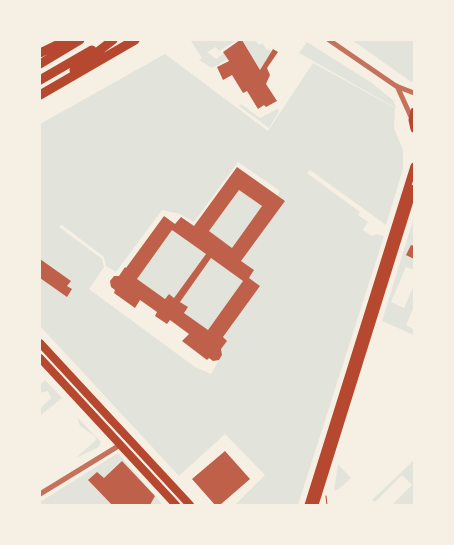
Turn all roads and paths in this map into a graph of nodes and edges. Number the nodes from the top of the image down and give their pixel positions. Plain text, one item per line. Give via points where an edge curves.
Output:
1 (55, 40) edge
2 (67, 40) edge
3 (80, 40) edge
4 (111, 40) edge
5 (135, 40) edge
6 (329, 40) edge
7 (40, 49) edge
8 (40, 54) edge
9 (40, 64) edge
10 (40, 80) edge
11 (396, 86) junction
12 (414, 93) edge
13 (42, 94) edge
14 (414, 110) edge
15 (412, 120) junction
16 (414, 129) edge
17 (414, 166) edge
18 (414, 188) edge
19 (40, 343) edge
20 (40, 358) edge
21 (120, 445) junction
22 (40, 494) edge
23 (176, 505) edge
24 (190, 505) edge
25 (308, 505) edge
26 (315, 505) edge

1 - 7 highway
2 - 8 highway
3 - 9 highway
4 - 10 highway
4 - 13 highway
5 - 13 highway
6 - 11 street
11 - 12 street
11 - 15 street
14 - 15 main road
15 - 16 main road
17 - 25 main road
18 - 26 main road
19 - 24 main road
20 - 21 main road
21 - 22 street
21 - 23 main road

